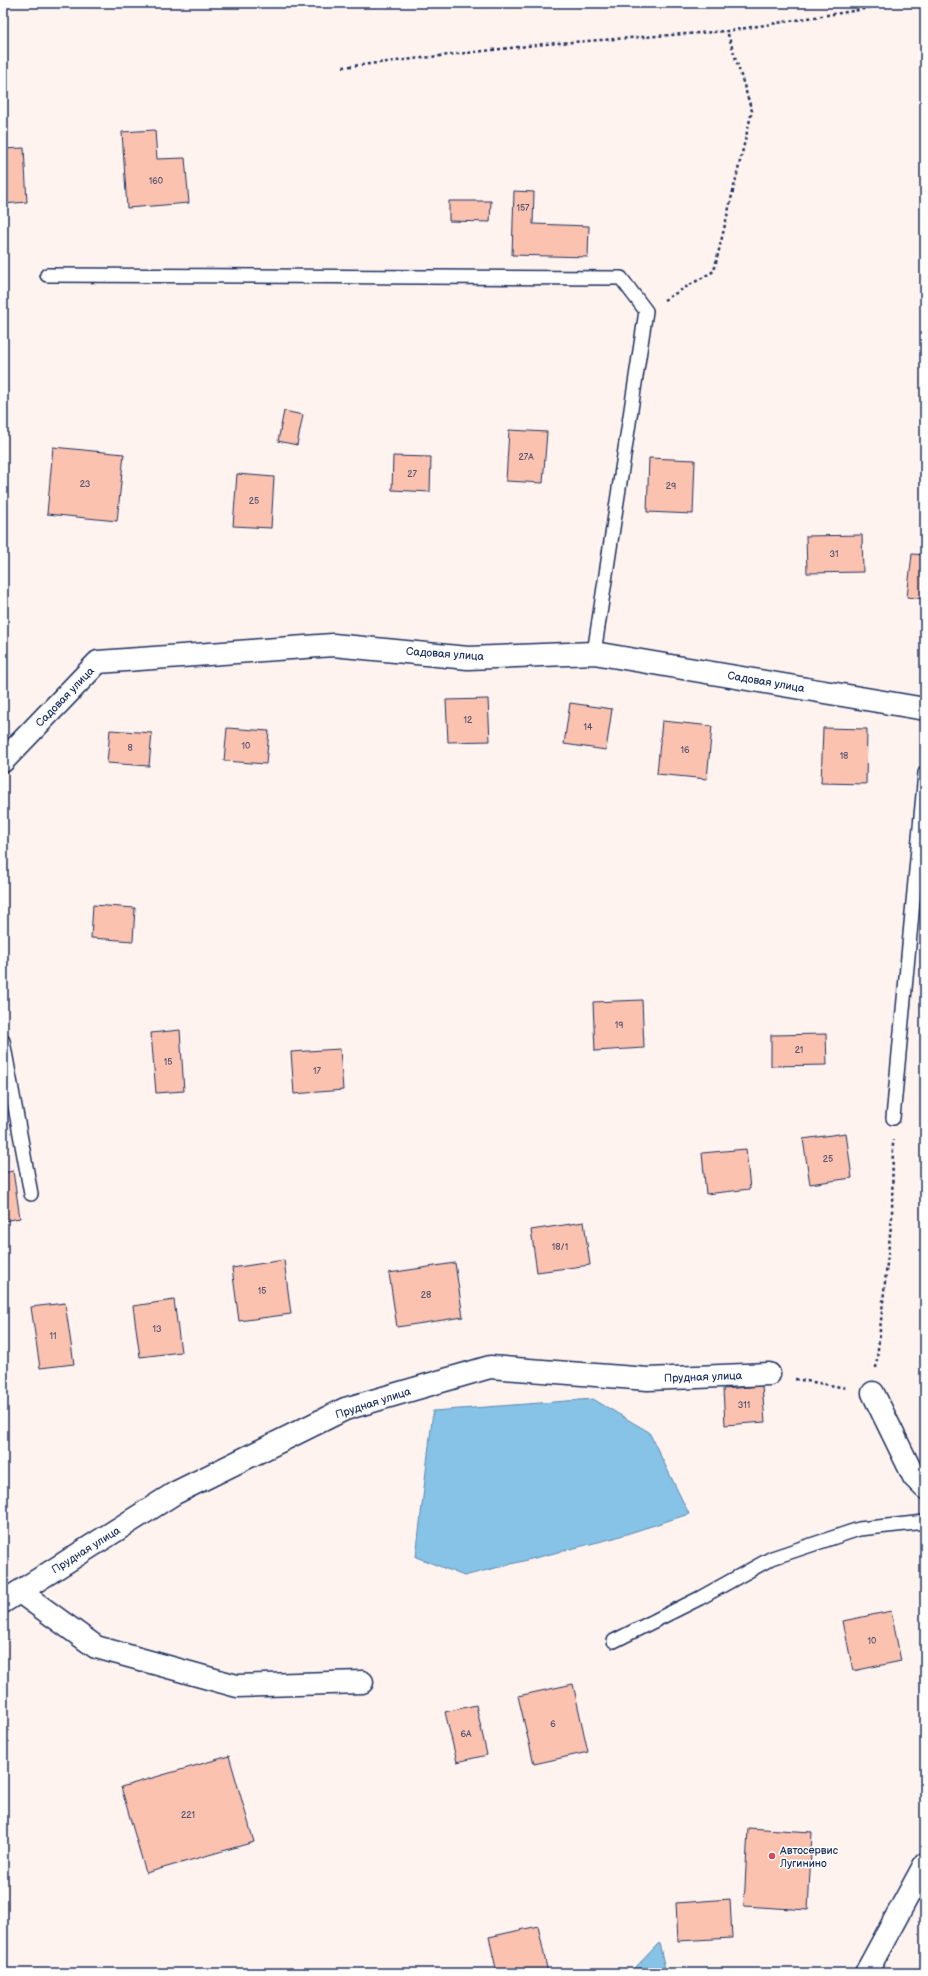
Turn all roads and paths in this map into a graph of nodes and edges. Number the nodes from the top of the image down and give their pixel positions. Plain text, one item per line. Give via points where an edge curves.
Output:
1 (888, 3) edge
2 (727, 31) junction
3 (343, 67) dead end
4 (47, 275) dead end
5 (646, 311) junction
6 (594, 653) junction
7 (925, 709) edge
8 (3, 761) edge
9 (925, 773) edge
10 (3, 1041) edge
11 (893, 1118) joint
12 (31, 1194) dead end
13 (769, 1374) joint
14 (873, 1392) junction
15 (925, 1488) edge
16 (925, 1522) edge
17 (7, 1599) edge
18 (614, 1641) dead end
19 (362, 1682) dead end
20 (925, 1864) edge
21 (866, 1973) edge

1 - 2 path
2 - 3 path via 545,44
2 - 5 path via 752,111 714,270
4 - 5 lane via 621,278
5 - 6 lane
6 - 7 street, Садовая улица
6 - 8 street, Садовая улица via 468,658 333,645 98,662
9 - 11 lane
10 - 12 lane
11 - 14 path via 892,1216
13 - 14 path
13 - 17 street, Прудная улица via 648,1379 490,1367 345,1409 175,1493
14 - 15 street via 914,1477
16 - 18 lane via 859,1529 772,1558
17 - 19 street, Прудная улица via 96,1647 236,1686
20 - 21 street

